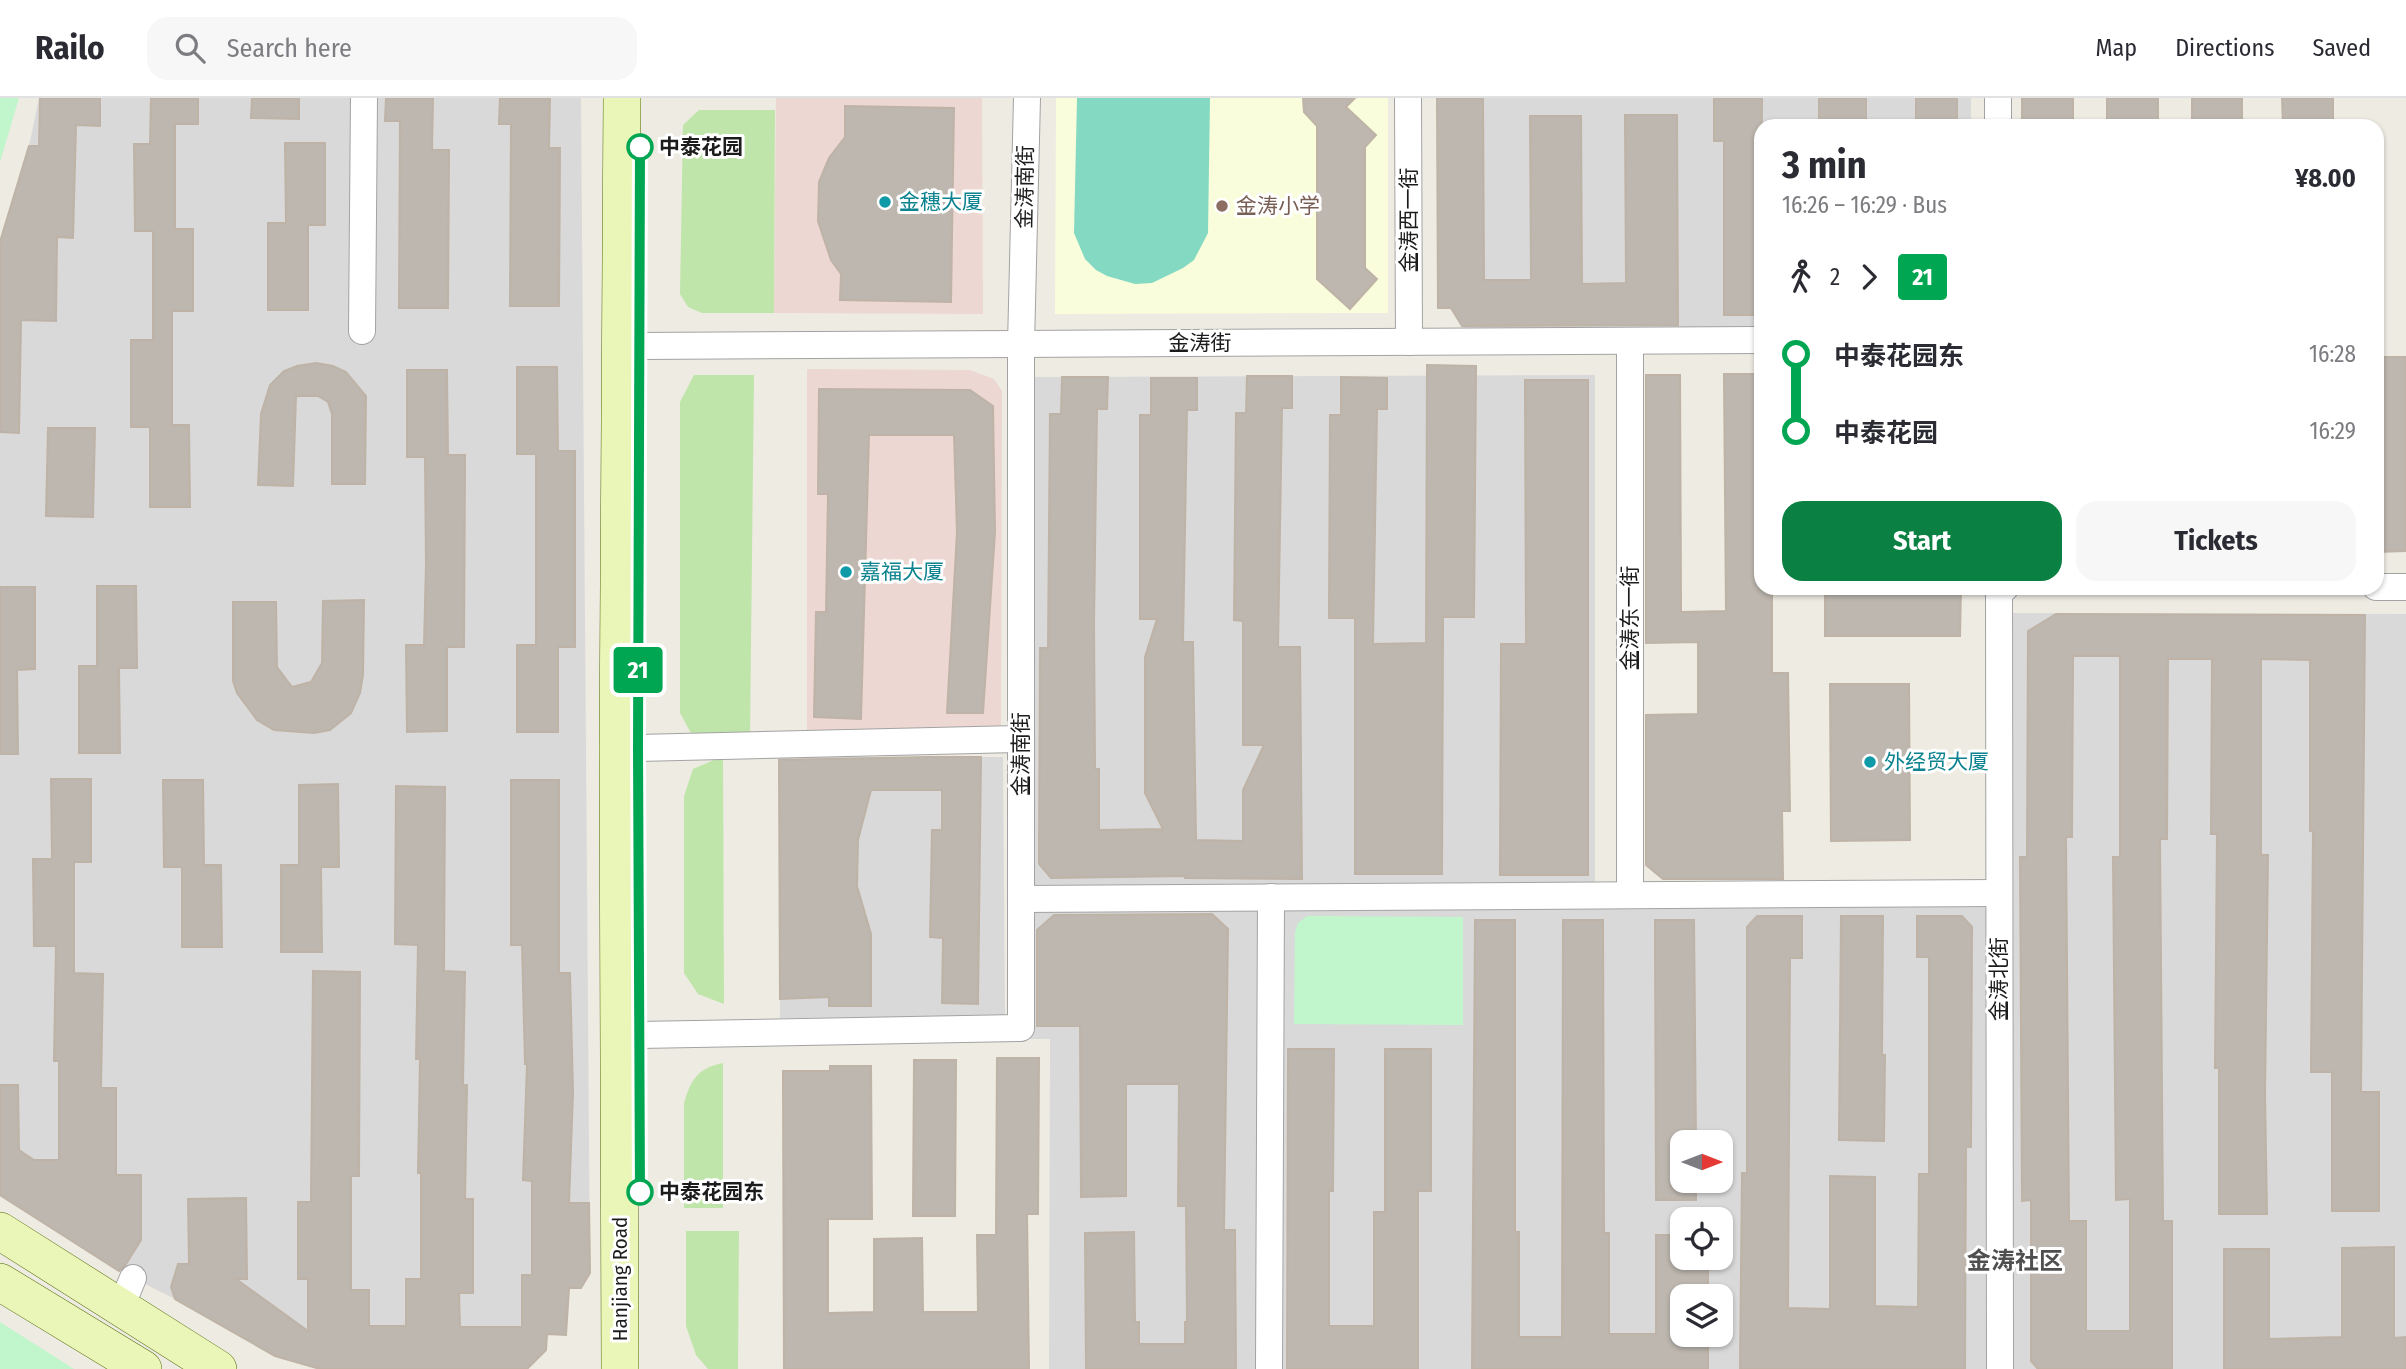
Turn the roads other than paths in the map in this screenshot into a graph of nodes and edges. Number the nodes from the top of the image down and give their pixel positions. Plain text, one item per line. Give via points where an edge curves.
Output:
1 (364, 98) edge
2 (622, 98) edge
3 (641, 98) edge
4 (1027, 98) edge
5 (1408, 98) edge
6 (1998, 98) edge
7 (1998, 119) edge
8 (362, 331) dead end
9 (1754, 340) edge
10 (1630, 341) junction
11 (1409, 342) junction
12 (1021, 345) junction
13 (630, 347) junction
14 (2384, 587) edge
15 (2406, 587) edge
16 (1999, 595) edge
17 (1021, 739) junction
18 (638, 748) junction
19 (1999, 892) junction
20 (1630, 895) junction
21 (1271, 897) junction
22 (1021, 899) junction
23 (639, 1035) junction
24 (0, 1231) edge
25 (0, 1282) edge
26 (143, 1369) edge
27 (218, 1369) edge
28 (620, 1369) edge
29 (640, 1369) edge
30 (1269, 1369) edge
31 (2000, 1369) edge

1 - 8 street
2 - 13 street, Hanjiang Road
3 - 13 street, Hanjiang Road
4 - 12 street, 金涛南街
5 - 11 street, 金涛西一街
6 - 7 street
9 - 10 street, 金涛街
10 - 11 street, 金涛街
10 - 20 street, 金涛东一街
11 - 12 street, 金涛街
12 - 13 street, 金涛街
12 - 17 street, 金涛南街
13 - 18 street, Hanjiang Road
13 - 28 street, Hanjiang Road via 618,762
14 - 15 street
16 - 19 street, 金涛北街
17 - 18 street
17 - 22 street, 金涛南街
18 - 23 street, Hanjiang Road
19 - 20 street
19 - 31 street, 金涛北街
20 - 21 street
21 - 22 street
21 - 30 street
22 - 23 street, 金涛南街 via 1021,1028
23 - 29 street, Hanjiang Road
24 - 27 street via 127,1292
25 - 26 street

